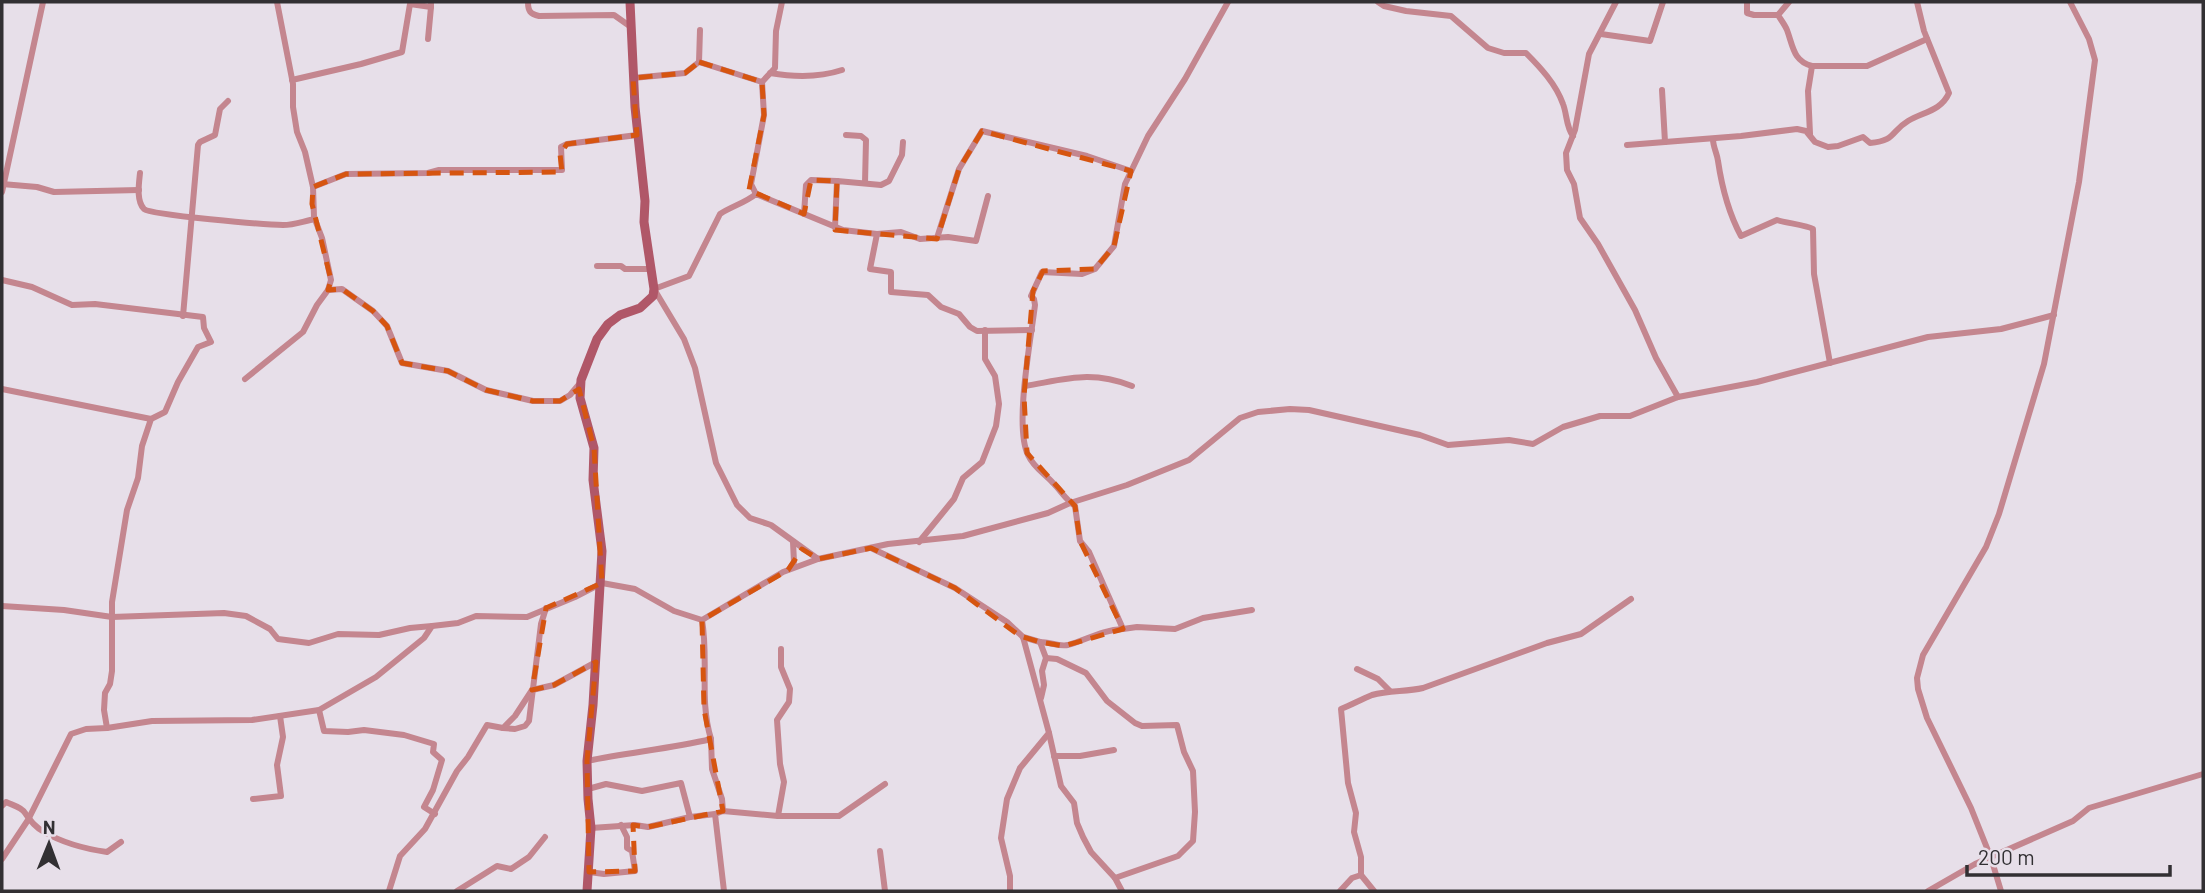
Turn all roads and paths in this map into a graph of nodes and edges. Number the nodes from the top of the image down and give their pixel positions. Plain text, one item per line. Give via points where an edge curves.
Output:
1 (43, 2) edge
2 (277, 2) edge
3 (528, 2) edge
4 (630, 2) edge
5 (782, 2) edge
6 (1228, 2) edge
7 (1378, 2) edge
8 (1616, 2) edge
9 (1663, 2) edge
10 (1746, 2) edge
11 (1789, 2) edge
12 (1917, 2) edge
13 (2070, 2) edge
14 (431, 4) edge
15 (1778, 15) junction
16 (631, 27) junction
17 (700, 30) dead end
18 (1601, 34) junction
19 (428, 39) dead end
20 (1927, 40) junction
21 (699, 62) junction
22 (1812, 66) junction
23 (842, 70) dead end
24 (770, 73) junction
25 (633, 78) junction
26 (292, 80) junction
27 (762, 82) junction
28 (1662, 90) dead end
29 (228, 101) dead end
30 (1810, 134) junction
31 (638, 135) junction
32 (846, 135) dead end
33 (1573, 136) junction
34 (1713, 139) junction
35 (903, 142) dead end
36 (1665, 142) junction
37 (1628, 145) dead end
38 (1131, 171) junction
39 (140, 173) dead end
40 (837, 181) junction
41 (866, 183) junction
42 (3, 184) edge
43 (313, 187) junction
44 (139, 190) junction
45 (2, 192) edge
46 (756, 194) junction
47 (988, 196) dead end
48 (804, 214) junction
49 (192, 218) junction
50 (315, 219) junction
51 (835, 227) junction
52 (877, 234) junction
53 (937, 238) junction
54 (597, 266) dead end
55 (652, 269) junction
56 (2, 280) edge
57 (654, 289) junction
58 (327, 290) junction
59 (2054, 315) junction
60 (183, 316) junction
61 (985, 330) junction
62 (1032, 330) junction
63 (1830, 363) junction
64 (245, 379) dead end
65 (582, 380) junction
66 (1025, 386) junction
67 (1132, 386) dead end
68 (2, 389) edge
69 (1678, 397) junction
70 (151, 419) junction
71 (1070, 503) junction
72 (793, 542) junction
73 (919, 542) junction
74 (871, 548) junction
75 (818, 559) junction
76 (788, 570) junction
77 (601, 583) junction
78 (1631, 599) dead end
79 (2, 606) edge
80 (546, 608) junction
81 (1252, 610) dead end
82 (113, 617) junction
83 (702, 620) junction
84 (432, 626) junction
85 (1123, 629) junction
86 (1023, 637) junction
87 (1040, 642) junction
88 (781, 649) dead end
89 (1046, 658) junction
90 (596, 662) junction
91 (1357, 669) dead end
92 (532, 690) junction
93 (1390, 691) junction
94 (1041, 698) junction
95 (319, 710) junction
96 (280, 716) junction
97 (503, 728) junction
98 (107, 729) junction
99 (1049, 733) junction
100 (711, 739) junction
101 (1114, 750) dead end
102 (1054, 756) junction
103 (587, 761) junction
104 (2203, 774) edge
105 (885, 784) dead end
106 (588, 789) junction
107 (253, 799) dead end
108 (2, 806) edge
109 (723, 811) junction
110 (435, 814) junction
111 (715, 814) junction
112 (690, 817) junction
113 (778, 817) junction
114 (28, 820) junction
115 (621, 825) junction
116 (591, 828) junction
117 (545, 837) dead end
118 (121, 842) dead end
119 (880, 851) dead end
120 (1991, 858) junction
121 (2, 859) edge
122 (589, 872) junction
123 (1362, 875) junction
124 (1115, 878) junction
125 (389, 891) edge
126 (457, 891) edge
127 (587, 891) edge
128 (724, 891) edge
129 (885, 891) edge
130 (1010, 891) edge
131 (1122, 891) edge
132 (1340, 891) edge
133 (1374, 891) edge
134 (1928, 891) edge
135 (2001, 891) edge

1 - 42 street
2 - 26 street
3 - 16 street via 531,14 539,16 614,15
4 - 16 street
5 - 24 street via 775,68
6 - 38 street
7 - 33 street via 1406,11 1451,16 1488,48 1526,53 1555,86
8 - 18 street
9 - 18 street via 1650,41
10 - 15 street via 1747,13
11 - 15 street
12 - 20 street
13 - 59 street via 2095,60 2079,182
14 - 19 street
14 - 26 street via 410,4 402,52
15 - 22 street via 1794,54
16 - 25 street
17 - 21 street
18 - 33 street via 1589,54
20 - 22 street via 1867,66
20 - 30 street via 1949,89 1941,105 1908,120 1890,138 1876,143 1863,137 1828,147 1815,142
21 - 25 street via 685,74
21 - 27 street
22 - 30 street
23 - 24 street via 808,76
24 - 27 street
25 - 31 street
26 - 43 street via 297,132
27 - 46 street via 764,115 751,184
28 - 36 street
29 - 49 street via 220,109 215,135 198,145
30 - 34 street via 1797,129
31 - 43 street via 567,144 561,147 562,170 346,174
31 - 55 street
32 - 41 street via 866,140
33 - 69 street via 1566,153 1567,170 1580,218 1635,310
34 - 36 street
34 - 63 street via 1718,174 1741,236 1777,220 1814,229 1814,274
35 - 41 street via 889,181
36 - 37 street
38 - 53 street via 1087,156 980,132 959,169
38 - 62 street via 1122,193 1114,246 1095,270 1082,274 1042,272 1031,296 1035,305
39 - 44 street
40 - 41 street
40 - 48 street via 811,180 806,185
40 - 51 street
42 - 44 street via 54,192
42 - 45 street
43 - 50 street
44 - 49 street via 142,208 149,212
46 - 48 street
46 - 57 street via 720,214 689,276
47 - 53 street via 976,241
48 - 51 street
49 - 50 street via 285,225
49 - 60 street
50 - 58 street via 331,280
51 - 52 street
52 - 53 street via 901,232 920,239
52 - 61 street via 870,269 891,272 891,292 928,295 959,314 970,327
54 - 55 street
55 - 57 street
56 - 60 street via 72,304
57 - 65 street via 653,296 640,307 608,324 597,339
57 - 72 street via 684,339 716,463 737,505 750,518 771,525
58 - 64 street via 303,332
58 - 65 street via 342,289 373,311 387,326 402,363 448,372 486,390 533,401 560,401
59 - 63 street via 2001,329 1928,337
59 - 120 street via 1999,514 1986,547 1919,664 1918,689 1927,718
60 - 70 street via 203,317 211,342 198,347 164,412
61 - 62 street
61 - 73 street via 984,355 995,376 999,404 996,426 982,462 962,478 954,499
62 - 66 street
63 - 69 street
65 - 77 street via 580,398 594,448
66 - 67 street via 1094,376
66 - 71 street via 1027,453 1036,469
68 - 70 street
69 - 71 street via 1630,416 1600,416 1563,427 1533,444 1509,440 1448,445 1309,410 1258,412 1240,418 1189,460
70 - 82 street via 127,510
71 - 73 street via 963,536
71 - 85 street via 1076,506 1080,541
72 - 75 street
72 - 76 street via 794,562
73 - 74 street
74 - 75 street
74 - 86 street via 955,588
75 - 76 street
76 - 83 street
77 - 80 street
77 - 83 street via 635,589 674,611
77 - 90 street
78 - 93 street via 1581,634 1423,688
79 - 82 street
80 - 84 street via 527,617 477,616
80 - 92 street
81 - 85 street via 1203,618 1175,629
82 - 84 street via 246,616 270,628 278,639 309,643 338,634 379,635
82 - 98 street via 112,671 104,710
83 - 100 street via 704,709
84 - 95 street via 376,677
85 - 87 street via 1107,629 1064,646
86 - 87 street
86 - 94 street
87 - 89 street
88 - 113 street via 790,689 789,702 777,720 784,782
89 - 94 street
89 - 124 street via 1086,673 1107,701 1135,723 1177,725 1193,771 1193,841 1178,856
90 - 92 street via 554,685
90 - 103 street
91 - 93 street
92 - 97 street
92 - 97 street via 529,721 515,729
93 - 123 street via 1341,709
94 - 99 street
95 - 96 street
95 - 110 street via 324,731 364,730 434,744 433,752 442,760 424,807
96 - 98 street via 152,721
96 - 107 street via 283,737 276,765 281,796
97 - 110 street via 487,725
98 - 114 street via 71,734
99 - 102 street
99 - 130 street via 1020,768 1007,799 1001,838
100 - 103 street
100 - 109 street via 712,769
101 - 102 street
102 - 124 street via 1061,786 1074,803 1083,837
103 - 106 street
104 - 120 street via 2089,808 2073,821
105 - 113 street via 839,816
106 - 112 street via 606,784 642,791 681,783
106 - 116 street
108 - 114 street via 6,802 21,809
109 - 111 street
109 - 113 street
110 - 125 street via 400,856
111 - 112 street
111 - 128 street
112 - 115 street via 648,827
114 - 118 street via 43,832 92,850 107,852
114 - 121 street
115 - 116 street
115 - 122 street via 635,871
116 - 122 street
117 - 126 street via 530,857 511,869 497,866
119 - 129 street
120 - 134 street
120 - 135 street
122 - 127 street
123 - 132 street
123 - 133 street
124 - 131 street

